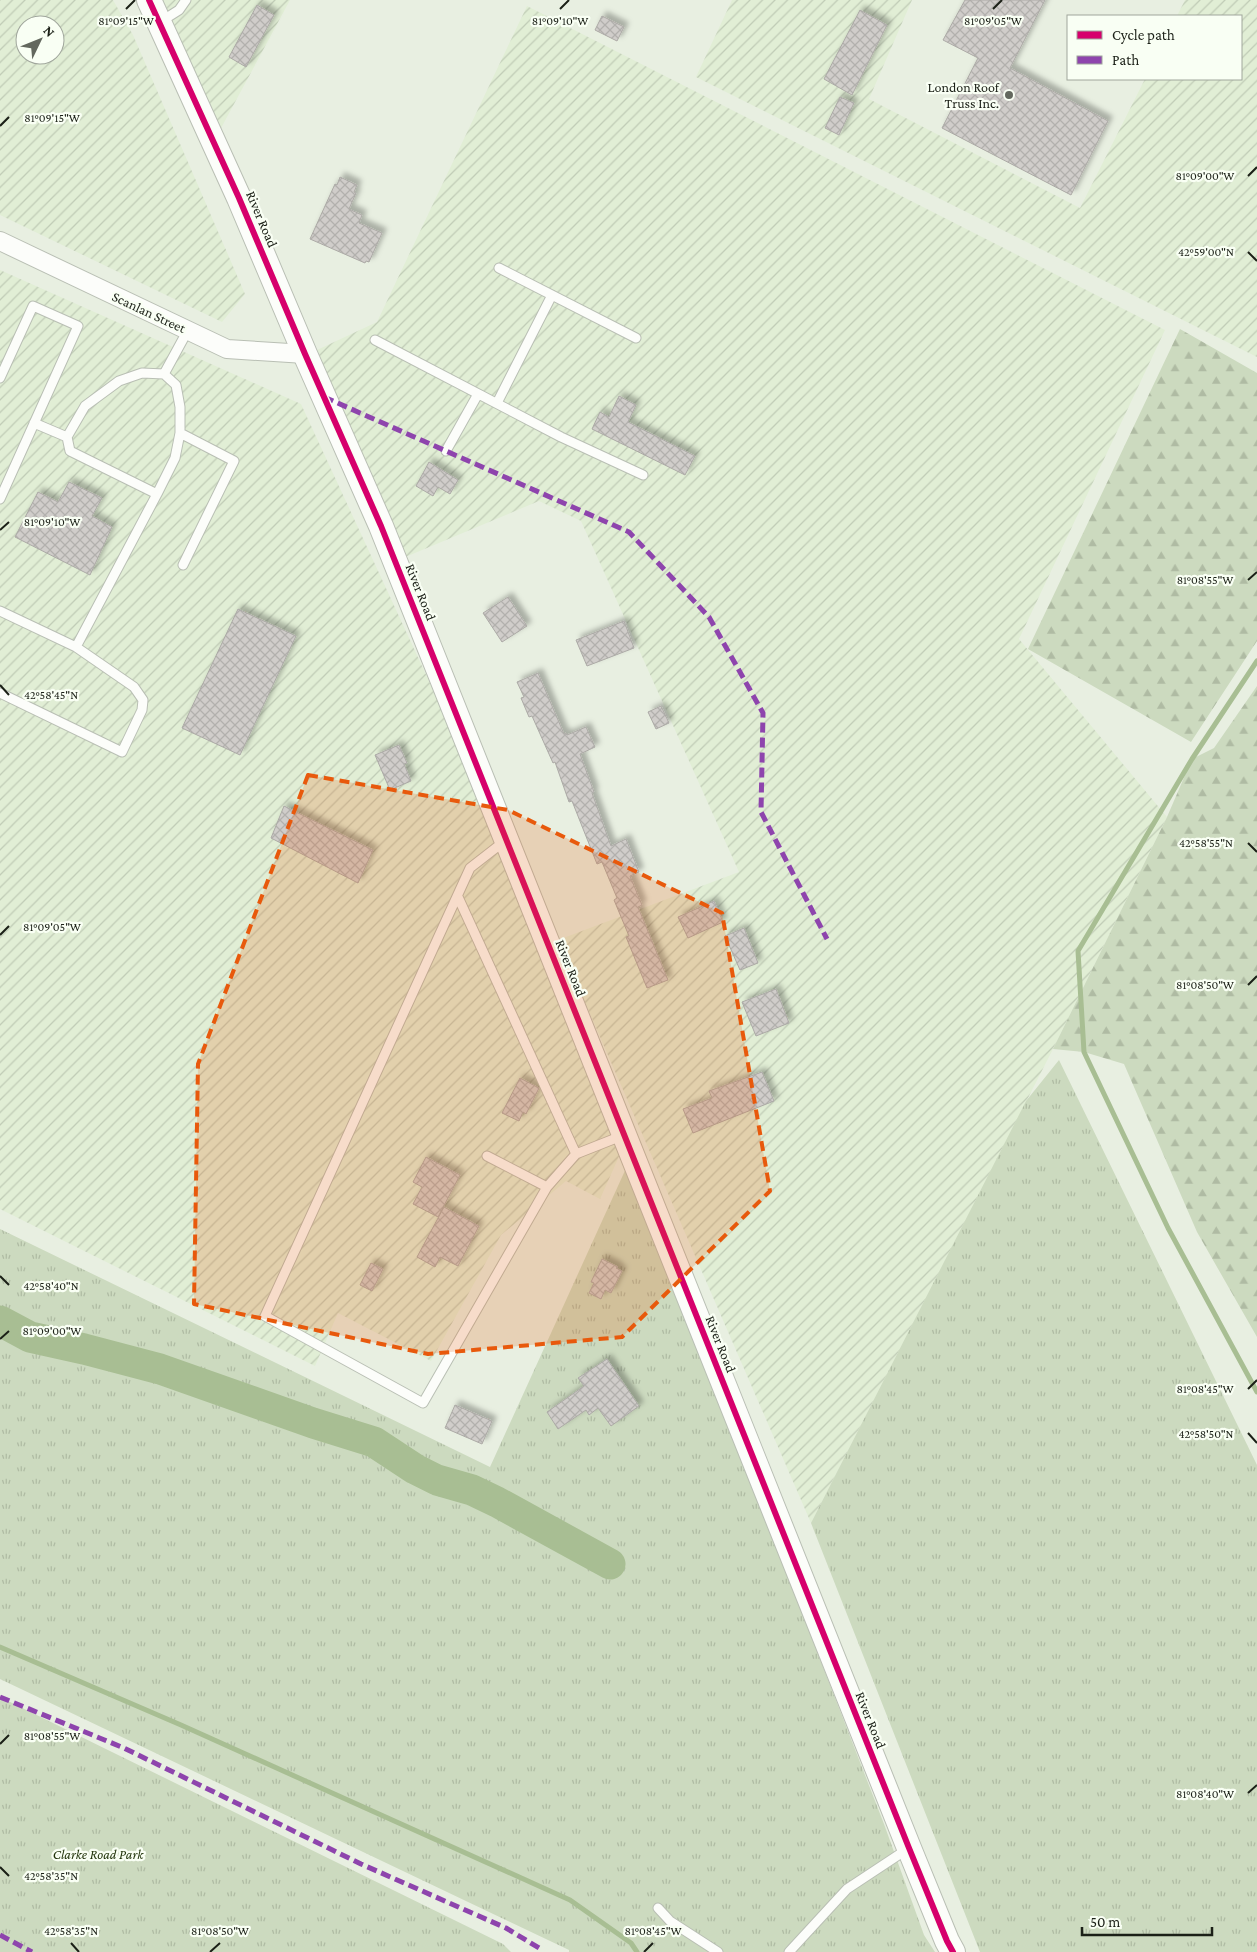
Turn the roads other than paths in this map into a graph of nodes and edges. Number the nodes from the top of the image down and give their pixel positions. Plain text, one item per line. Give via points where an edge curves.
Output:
1 (149, 0) edge
2 (186, 0) edge
3 (159, 22) junction
4 (0, 241) edge
5 (499, 268) dead end
6 (552, 295) junction
7 (188, 330) junction
8 (636, 338) dead end
9 (375, 340) dead end
10 (304, 354) junction
11 (164, 374) junction
12 (0, 378) edge
13 (478, 394) junction
14 (497, 403) junction
15 (34, 423) junction
16 (180, 433) junction
17 (67, 437) junction
18 (446, 451) dead end
19 (643, 475) dead end
20 (157, 494) junction
21 (0, 499) edge
22 (183, 565) dead end
23 (0, 610) edge
24 (76, 647) junction
25 (0, 693) edge
26 (507, 840) junction
27 (458, 897) junction
28 (624, 1135) junction
29 (576, 1154) junction
30 (487, 1156) dead end
31 (547, 1187) junction
32 (909, 1848) junction
33 (658, 1908) dead end
34 (718, 1952) edge
35 (789, 1952) edge
36 (953, 1952) edge

1 - 3 street, River Road
2 - 3 lane via 179,10
3 - 10 street, River Road via 239,198
4 - 7 street, Scanlan Street
5 - 6 lane
6 - 8 lane
6 - 14 lane
7 - 10 street, Scanlan Street via 227,349
7 - 11 lane
9 - 13 lane
10 - 26 street, River Road via 381,526
11 - 16 lane via 176,385
11 - 17 lane via 142,373 119,381 85,406
12 - 15 lane via 33,306 78,326
13 - 14 lane
13 - 18 lane
14 - 19 lane
15 - 17 lane
15 - 21 lane
16 - 20 lane via 176,458
16 - 22 lane via 234,461
17 - 20 lane via 70,451
20 - 24 lane
23 - 24 lane
24 - 25 lane via 134,687 143,700 142,710 122,752
26 - 27 lane via 470,868
26 - 28 street, River Road
27 - 29 lane
27 - 31 lane via 265,1316 423,1403
28 - 29 lane
28 - 32 street, River Road
29 - 31 lane
30 - 31 lane
32 - 35 lane via 847,1889
32 - 36 street, River Road
33 - 34 lane via 670,1920

